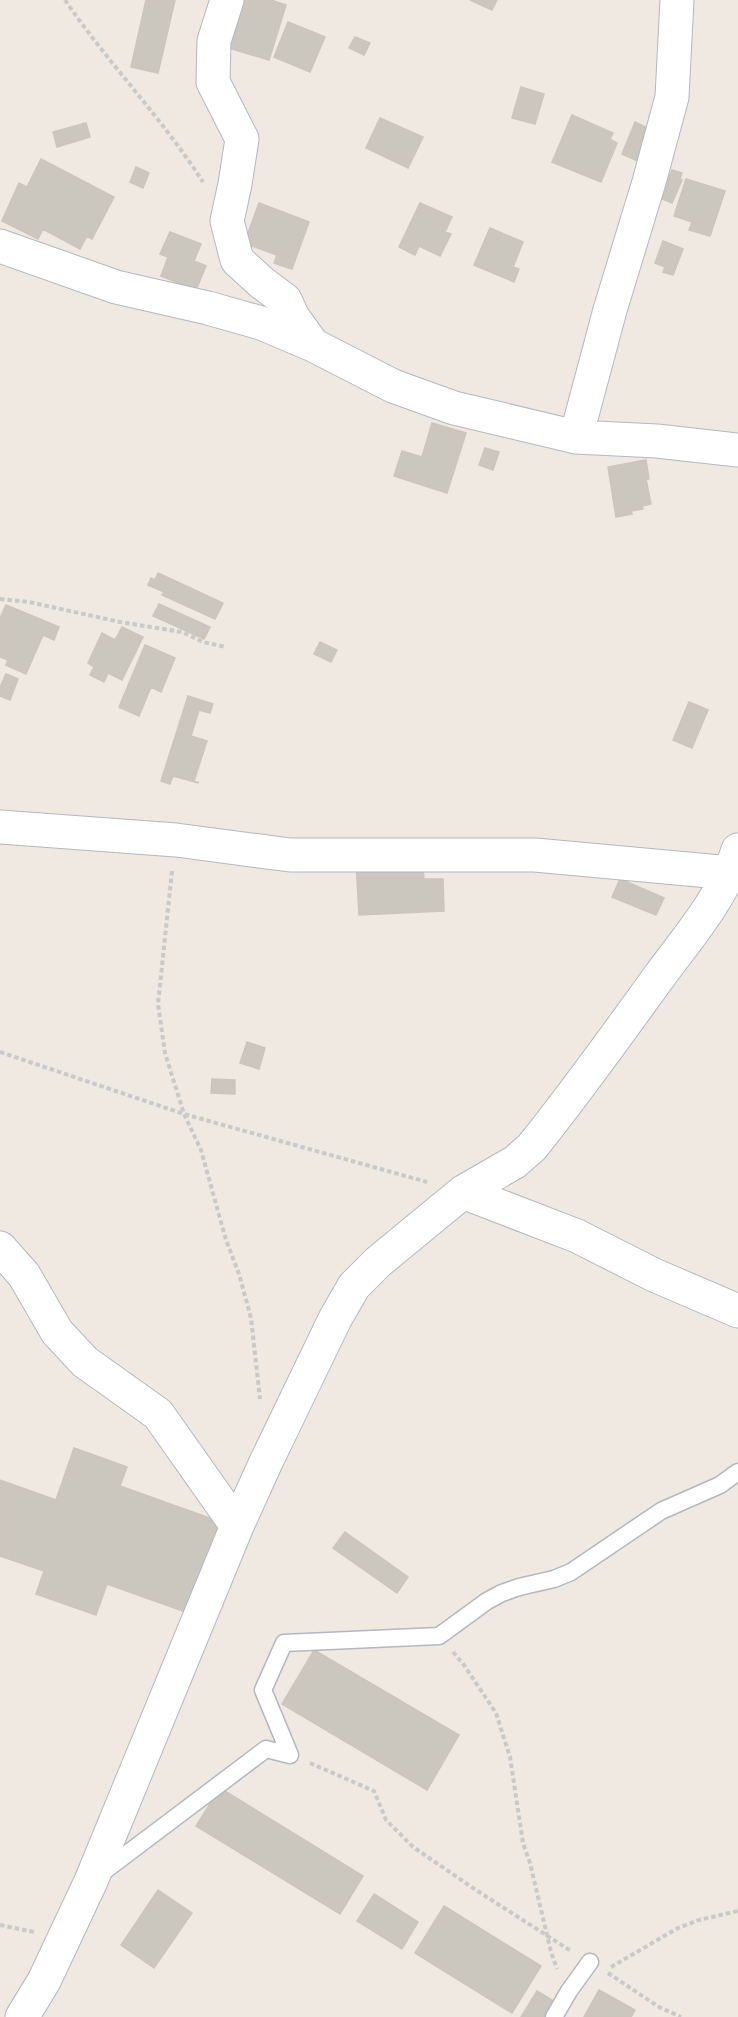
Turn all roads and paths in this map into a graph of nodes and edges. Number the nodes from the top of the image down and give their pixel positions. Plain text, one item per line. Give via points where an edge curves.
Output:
1 (65, 0) edge
2 (227, 0) edge
3 (678, 0) edge
4 (227, 221) junction
5 (0, 246) edge
6 (313, 345) junction
7 (576, 437) junction
8 (738, 450) edge
9 (0, 599) edge
10 (226, 647) dead end
11 (0, 827) edge
12 (176, 840) junction
13 (734, 861) edge
14 (0, 1052) edge
15 (184, 1114) junction
16 (463, 1192) junction
17 (0, 1248) edge
18 (738, 1311) edge
19 (260, 1406) dead end
20 (738, 1472) edge
21 (237, 1526) junction
22 (439, 1636) junction
23 (290, 1755) junction
24 (91, 1881) junction
25 (738, 1911) edge
26 (547, 1937) junction
27 (590, 1962) joint
28 (569, 1990) junction
29 (22, 2017) edge
30 (554, 2017) edge
31 (681, 2017) edge

1 - 4 path via 184,152
2 - 4 street via 214,40 213,82 242,139
3 - 7 street via 672,97
4 - 6 street via 237,260 285,300
5 - 6 street via 116,287 261,323
6 - 7 street via 393,386 454,408
7 - 8 street
9 - 10 path via 182,632
11 - 12 street
12 - 13 street via 290,855 535,855
12 - 15 path via 158,1004 165,1053
13 - 16 street via 717,896 532,1147
14 - 15 path
15 - 16 path
15 - 19 path via 201,1150 251,1318
16 - 18 street via 577,1236
16 - 21 street via 354,1286
17 - 21 street via 24,1275 57,1332 78,1355 158,1414
20 - 22 lane via 720,1485 661,1511 571,1572 495,1597
21 - 24 street
22 - 23 lane via 284,1643 263,1690
22 - 26 path via 496,1713 510,1757 523,1843
23 - 24 lane via 266,1749
23 - 26 path via 374,1791 386,1820 413,1847
24 - 29 street via 44,1981
25 - 31 path via 678,1928 605,1970 659,2007
26 - 27 path
26 - 28 path
27 - 28 lane
28 - 30 lane

